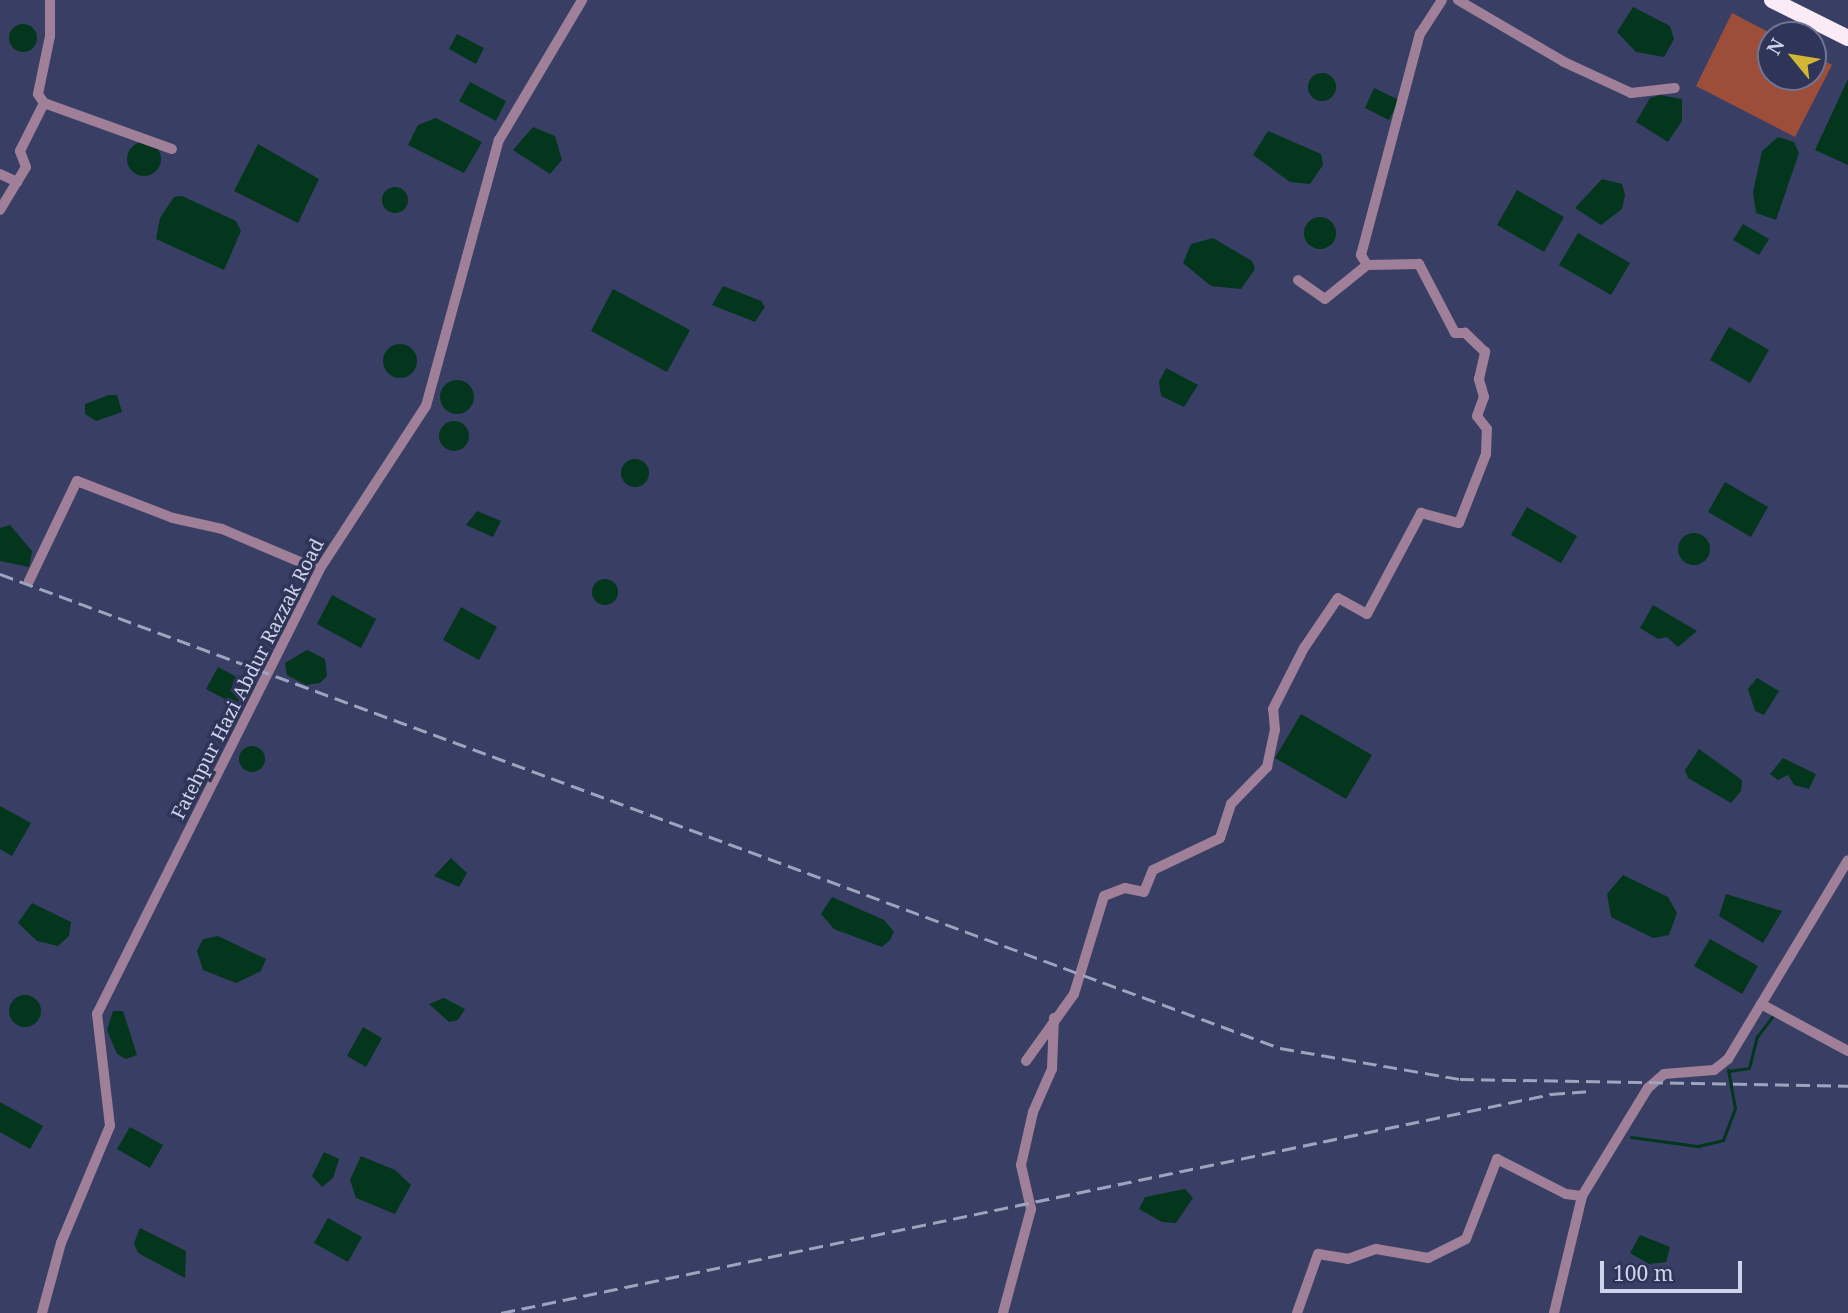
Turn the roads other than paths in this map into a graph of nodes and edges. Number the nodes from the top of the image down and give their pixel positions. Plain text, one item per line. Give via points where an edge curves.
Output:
1 (50, 0) edge
2 (582, 0) edge
3 (1442, 0) edge
4 (1458, 0) edge
5 (1772, 0) edge
6 (1790, 0) edge
7 (1848, 30) edge
8 (1848, 38) edge
9 (1675, 88) dead end
10 (44, 103) junction
11 (172, 149) dead end
12 (0, 174) edge
13 (17, 182) junction
14 (0, 210) edge
15 (1367, 265) junction
16 (1298, 280) dead end
17 (319, 570) junction
18 (29, 581) dead end
19 (1848, 860) edge
20 (1761, 1004) junction
21 (1054, 1016) junction
22 (1848, 1051) edge
23 (1026, 1061) dead end
24 (1582, 1196) junction
25 (42, 1313) edge
26 (1003, 1313) edge
27 (1297, 1313) edge
28 (1555, 1313) edge

1 - 10 street via 50,36 38,94
2 - 17 street, Fatehpur Hazi Abdur Razzak Road via 499,140 426,406
3 - 15 street via 1420,34 1361,255
4 - 9 street via 1564,62 1631,93
5 - 8 highway
6 - 7 highway
10 - 11 street
10 - 13 street via 20,151 26,167
12 - 13 street
13 - 14 street
15 - 16 street via 1325,299
15 - 21 street via 1419,264 1455,333 1465,333 1485,352 1479,379 1484,397 1477,416 1487,429 1486,453 1459,523 1421,513 1367,614 1338,598 1304,648 1273,709 1275,730 1267,767 1231,804 1220,838 1153,870 1144,892 1125,888 1104,896 1074,993
17 - 18 street via 222,529 173,518 77,481
17 - 25 street, Fatehpur Hazi Abdur Razzak Road via 97,1014 110,1126 61,1243
19 - 20 street
20 - 22 street
20 - 24 street via 1728,1059 1714,1070 1656,1077
21 - 23 street
21 - 26 street via 1052,1069 1033,1112 1021,1164 1031,1209
24 - 27 street via 1566,1194 1497,1159 1466,1239 1428,1258 1376,1249 1348,1259 1318,1254
24 - 28 street

